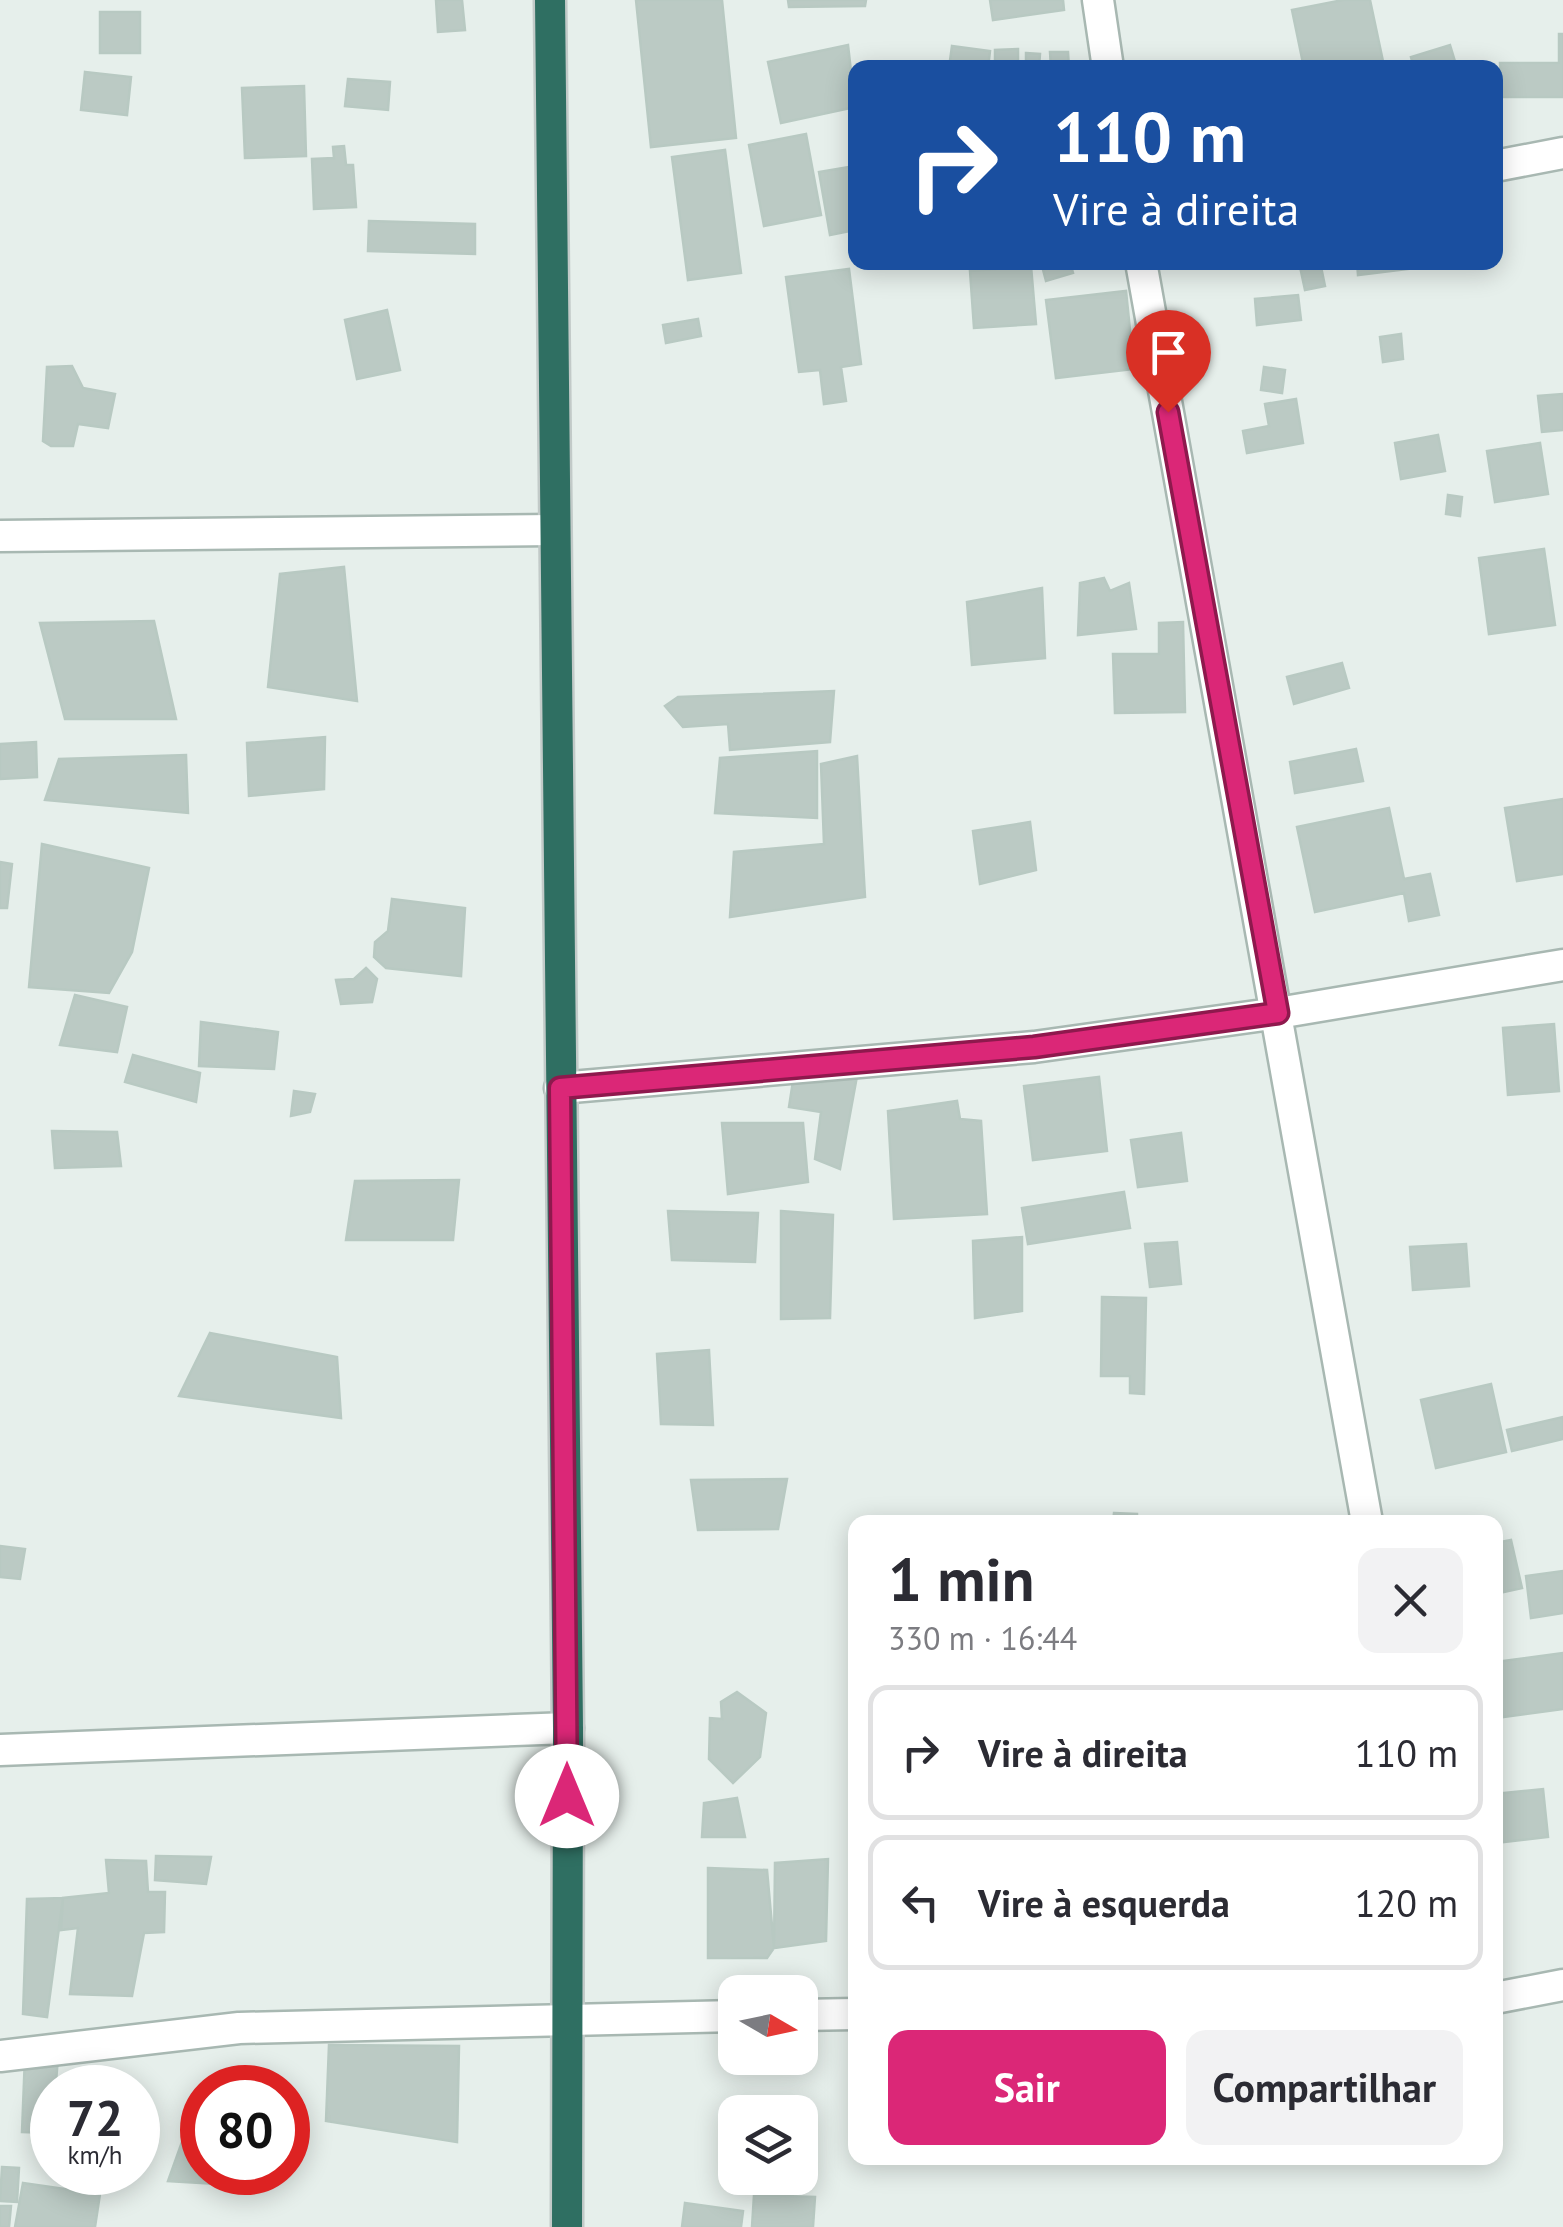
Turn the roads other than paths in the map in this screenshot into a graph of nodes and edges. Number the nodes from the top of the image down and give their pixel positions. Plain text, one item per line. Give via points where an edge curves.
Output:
1 (550, 0) edge
2 (1098, 0) edge
3 (1107, 60) edge
4 (1563, 152) edge
5 (1503, 164) edge
6 (1142, 270) edge
7 (554, 530) junction
8 (0, 536) edge
9 (1563, 965) edge
10 (1278, 1013) junction
11 (560, 1088) junction
12 (1366, 1515) edge
13 (568, 1728) junction
14 (0, 1750) edge
15 (1563, 1986) edge
16 (1503, 1997) edge
17 (848, 2014) edge
18 (818, 2015) edge
19 (718, 2016) edge
20 (568, 2018) junction
21 (0, 2056) edge
22 (567, 2227) edge

1 - 7 highway
2 - 3 street
4 - 5 street
6 - 10 street
7 - 8 street
7 - 11 highway
9 - 10 street
10 - 11 street via 1034,1047
10 - 12 street
11 - 13 highway
13 - 14 street
13 - 20 highway
15 - 16 street
17 - 18 street
19 - 20 street
20 - 21 street via 239,2028
20 - 22 highway

